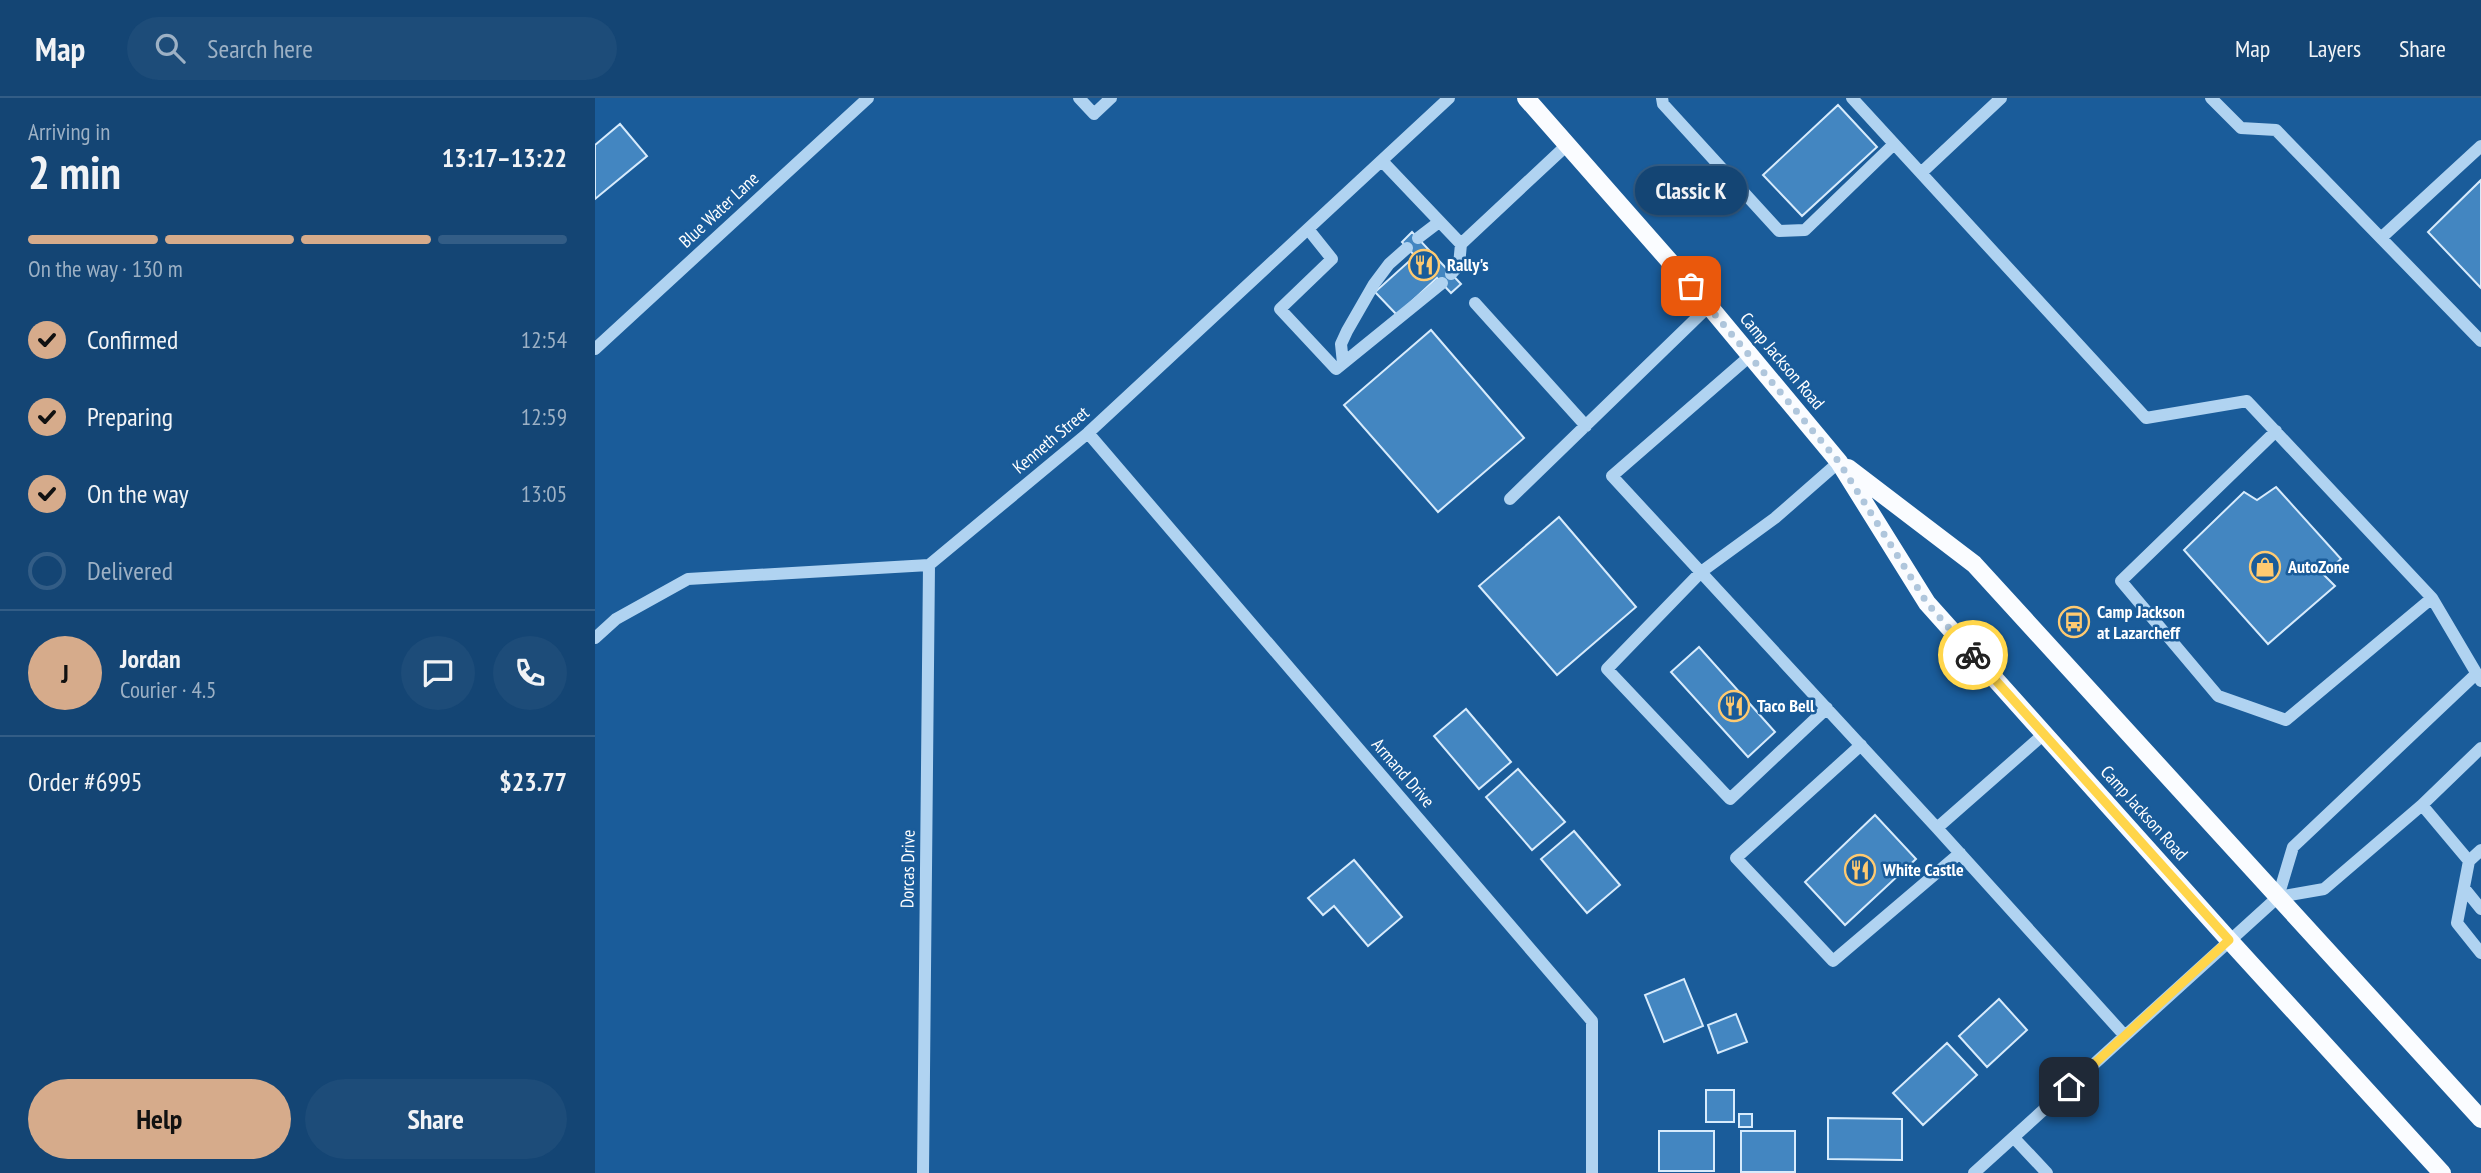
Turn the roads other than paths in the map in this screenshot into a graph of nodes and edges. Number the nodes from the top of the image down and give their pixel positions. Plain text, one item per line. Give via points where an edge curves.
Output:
1 (868, 98) edge
2 (1079, 98) edge
3 (1111, 98) edge
4 (1450, 98) edge
5 (1526, 98) edge
6 (1662, 98) edge
7 (2001, 98) edge
8 (2211, 98) edge
9 (1858, 100) edge
10 (1894, 144) junction
11 (1567, 145) junction
12 (2481, 146) edge
13 (1381, 161) junction
14 (1921, 173) junction
15 (1439, 222) junction
16 (1308, 229) junction
17 (1418, 238) dead end
18 (2381, 238) junction
19 (1461, 244) junction
20 (1407, 248) dead end
21 (1475, 303) dead end
22 (1709, 306) junction
23 (2481, 341) edge
24 (595, 349) edge
25 (1750, 356) junction
26 (1343, 363) junction
27 (1586, 426) junction
28 (2276, 431) junction
29 (1088, 433) junction
30 (1839, 462) junction
31 (1510, 499) dead end
32 (929, 565) junction
33 (1701, 572) junction
34 (2432, 598) junction
35 (595, 638) edge
36 (2478, 678) edge
37 (1827, 708) junction
38 (2044, 734) junction
39 (1861, 745) junction
40 (2481, 748) edge
41 (2422, 805) junction
42 (1937, 828) junction
43 (2481, 850) edge
44 (1960, 853) junction
45 (2469, 861) junction
46 (2464, 888) junction
47 (2278, 897) junction
48 (2481, 909) edge
49 (2229, 940) junction
50 (2481, 953) edge
51 (2125, 1036) junction
52 (2481, 1119) edge
53 (2014, 1138) junction
54 (923, 1173) edge
55 (1592, 1173) edge
56 (1975, 1173) edge
57 (2047, 1173) edge
58 (2442, 1173) edge

1 - 24 street, Blue Water Lane
2 - 3 street via 1094,114
4 - 13 street, Kenneth Street
5 - 11 main road, Camp Jackson Road
6 - 10 street via 1779,231 1805,230
7 - 14 street
8 - 18 street via 2241,128 2276,130
9 - 10 street
10 - 14 street
11 - 19 street
11 - 22 main road, Camp Jackson Road
12 - 18 street
13 - 15 street
13 - 16 street, Kenneth Street
14 - 28 street via 2145,418 2247,401
15 - 17 street
15 - 19 street
16 - 26 street via 1332,259 1280,309 1336,369
16 - 29 street, Kenneth Street
18 - 23 street
19 - 26 street via 1459,265 1447,279
20 - 26 street via 1374,284 1347,331 1341,344
21 - 27 street
22 - 25 main road, Camp Jackson Road
22 - 27 street
25 - 30 main road, Camp Jackson Road
25 - 33 street via 1612,476
27 - 31 street
28 - 34 street
28 - 34 street via 2121,581 2218,696 2286,720
29 - 32 street, Kenneth Street
29 - 55 street, Armand Drive via 1592,1021
30 - 33 street via 1775,518
30 - 38 main road, Camp Jackson Road via 1927,603
30 - 47 main road, Camp Jackson Road via 1974,564
32 - 35 street via 688,579 616,619
32 - 54 street, Dorcas Drive
33 - 37 street
33 - 37 street via 1607,669 1730,799
34 - 36 street
36 - 47 street via 2293,847
37 - 39 street
38 - 42 street
38 - 49 main road, Camp Jackson Road
39 - 42 street
39 - 44 street via 1736,858 1833,961
40 - 41 street
41 - 45 street
41 - 47 street via 2324,888
42 - 44 street
43 - 45 street
44 - 51 street
45 - 46 street
46 - 48 street
46 - 50 street via 2457,923
47 - 49 street
47 - 52 main road, Camp Jackson Road
49 - 51 street
49 - 58 main road, Camp Jackson Road
51 - 53 street
53 - 56 street
53 - 57 street

